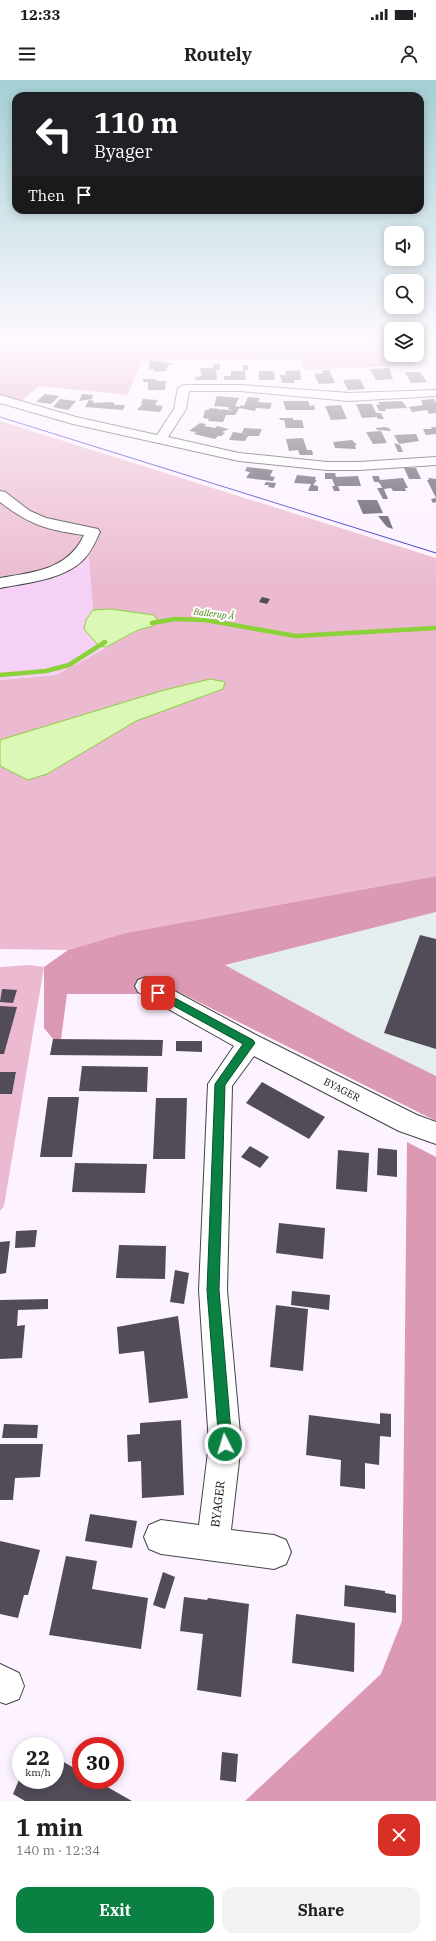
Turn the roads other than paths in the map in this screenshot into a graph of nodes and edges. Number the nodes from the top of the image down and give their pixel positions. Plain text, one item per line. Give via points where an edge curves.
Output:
1 (83, 422) edge
2 (171, 422) edge
3 (160, 440) junction
4 (436, 461) edge
5 (0, 495) edge
6 (0, 583) edge
7 (146, 986) dead end
8 (250, 1043) junction
9 (436, 1133) edge
10 (161, 1537) dead end
11 (213, 1544) junction
12 (274, 1552) dead end

1 - 3 street
2 - 3 street
3 - 4 street via 239,456 327,466
5 - 6 street via 26,514 44,523 92,532 83,552 74,561 50,572
7 - 8 street, BYAGER
8 - 9 street, BYAGER via 408,1123
8 - 11 street, BYAGER via 220,1084 213,1290 225,1444
10 - 11 street
11 - 12 street

